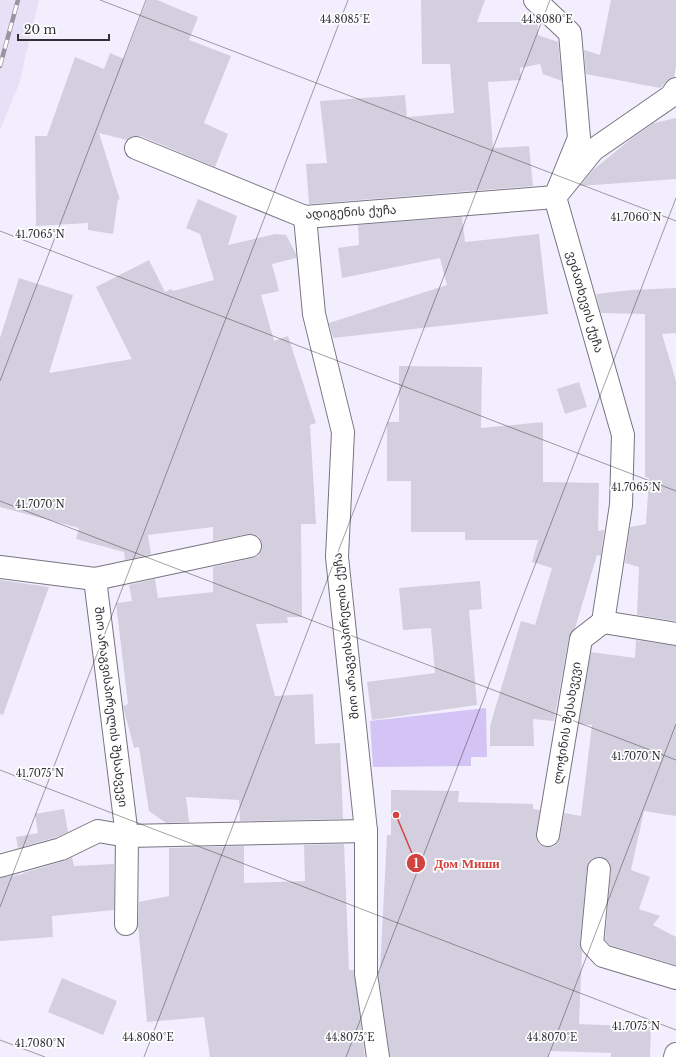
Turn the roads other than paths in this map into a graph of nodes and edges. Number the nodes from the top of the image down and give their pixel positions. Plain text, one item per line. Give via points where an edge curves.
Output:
1 (535, 0) edge
2 (676, 89) edge
3 (136, 148) dead end
4 (555, 197) junction
5 (305, 217) junction
6 (250, 546) dead end
7 (0, 567) edge
8 (95, 579) junction
9 (603, 622) junction
10 (676, 634) edge
11 (366, 832) junction
12 (548, 835) dead end
13 (127, 836) junction
14 (0, 866) edge
15 (599, 869) dead end
16 (126, 924) dead end
17 (676, 978) edge
18 (676, 1054) edge
19 (378, 1057) edge
20 (674, 1057) edge

1 - 4 street via 570,33 579,138
2 - 4 street via 671,96 593,150
3 - 5 street, ადიგენის ქუჩა
4 - 5 street, ადიგენის ქუჩა
4 - 9 street, ვეძათხევის ქუჩა via 623,435 621,505
5 - 11 street, შიო არაგვისპირელის ქუჩა via 314,314 344,432 337,557
6 - 8 street
7 - 8 street
8 - 13 street, შიო არაგვისპირელის შესახვევი
9 - 10 street
9 - 12 street, ლოჭინის შესახვევი via 581,640
11 - 13 street
11 - 19 street, შიო არაგვისპირელის ქუჩა via 366,974
13 - 14 street via 98,830 61,849
13 - 16 street, შიო არაგვისპირელის შესახვევი
15 - 17 street via 592,944 603,956
18 - 20 street

